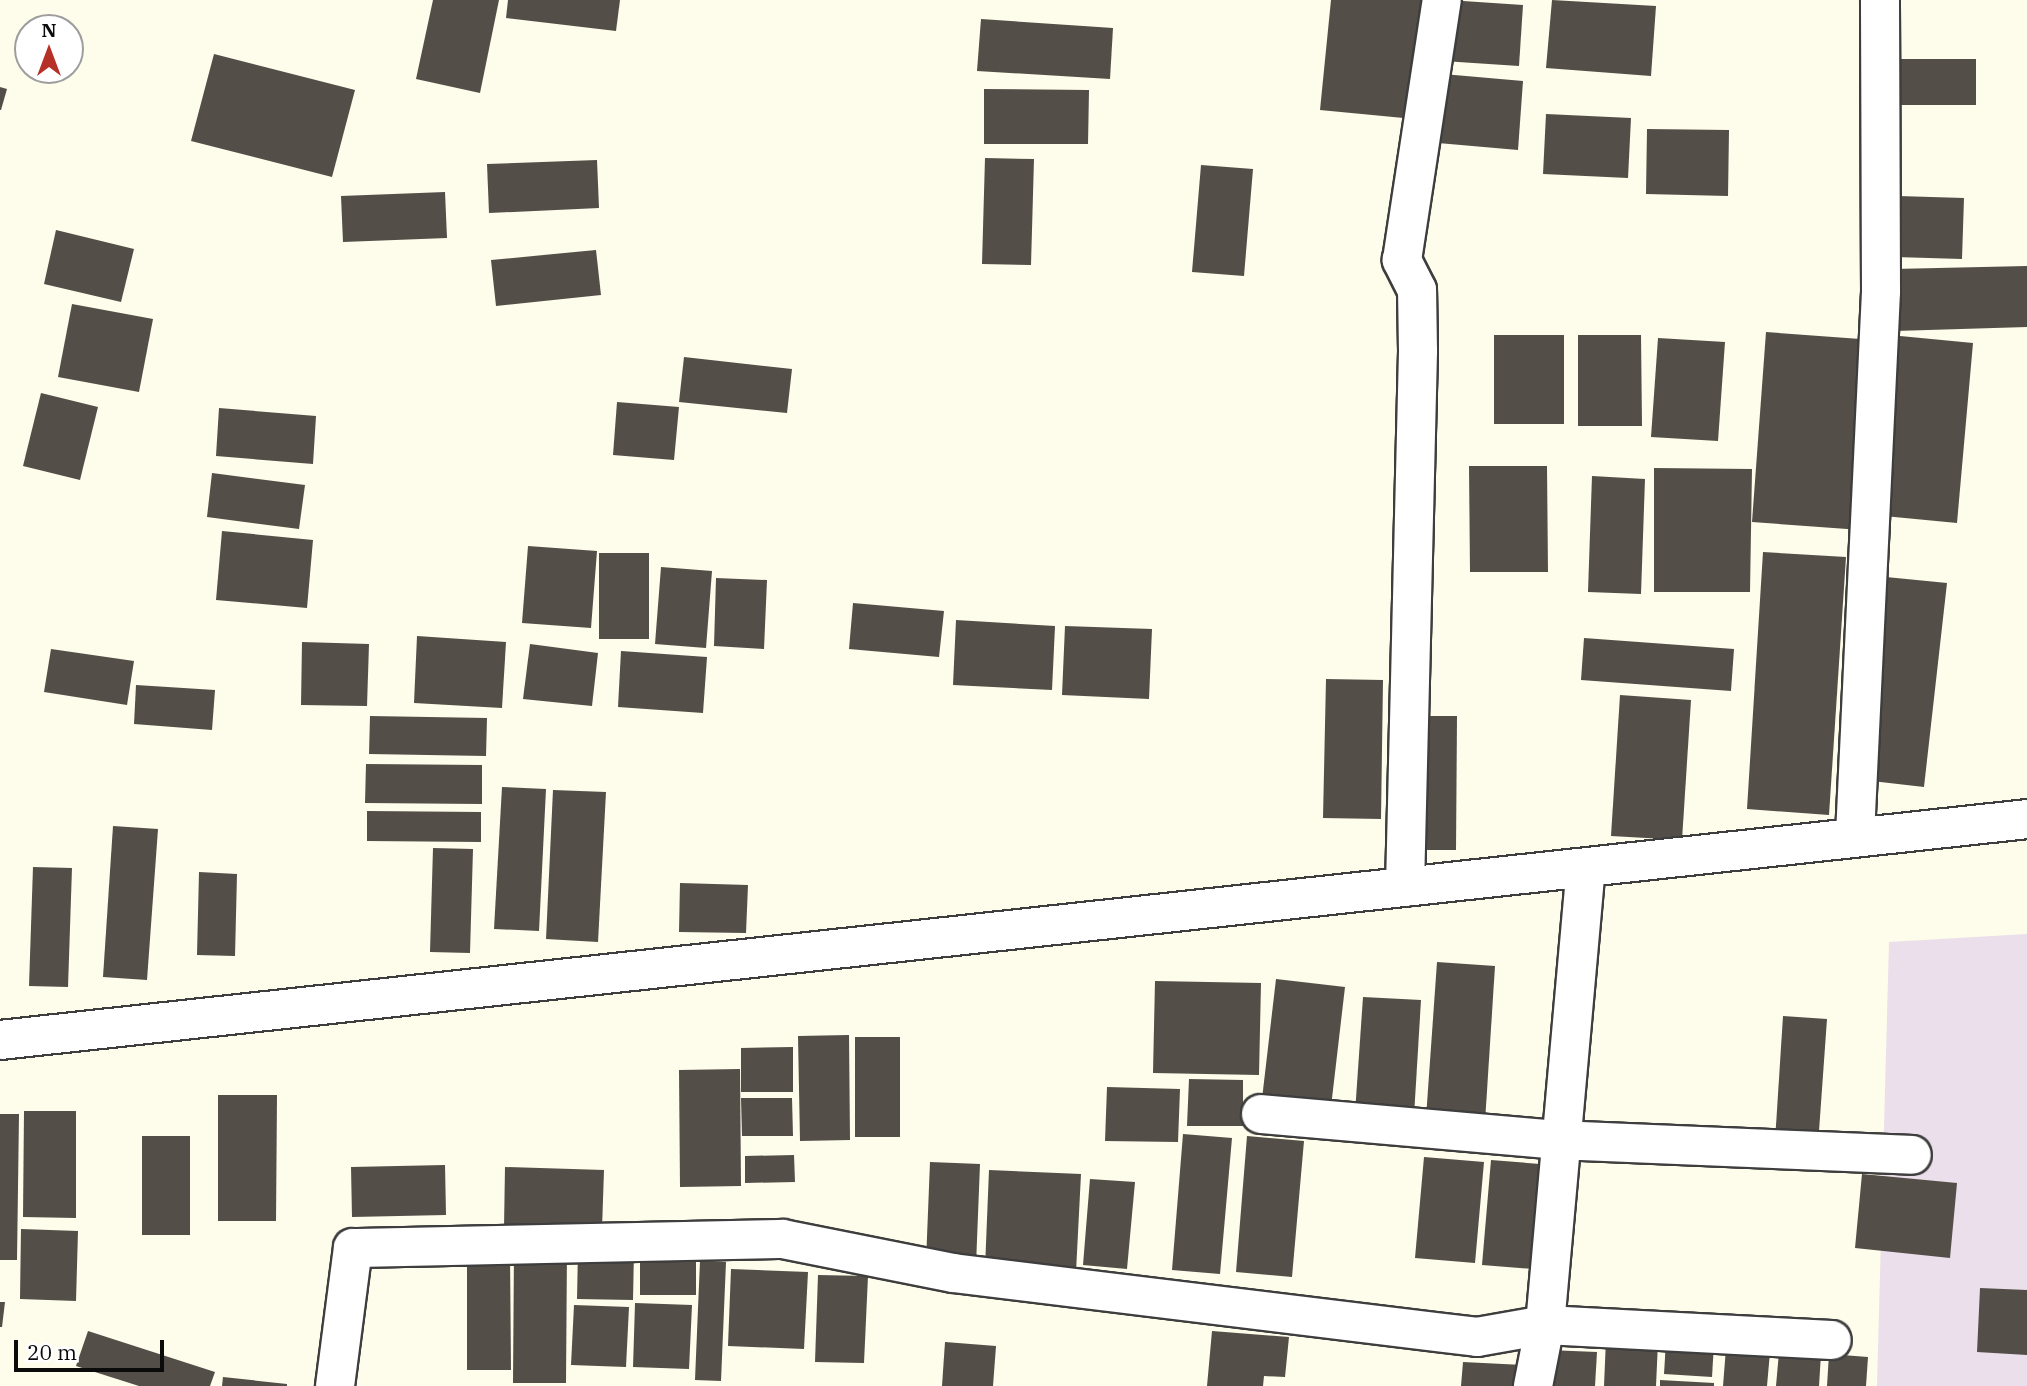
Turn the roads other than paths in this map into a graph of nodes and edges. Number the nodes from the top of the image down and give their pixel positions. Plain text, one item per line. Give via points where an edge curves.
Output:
1 (1441, 0) edge
2 (1880, 0) edge
3 (2027, 819) edge
4 (1855, 835) junction
5 (1586, 868) junction
6 (1405, 887) junction
7 (0, 1040) edge
8 (1261, 1114) dead end
9 (1558, 1140) junction
10 (1912, 1155) dead end
11 (1545, 1325) junction
12 (1832, 1340) dead end
13 (335, 1386) edge
14 (1533, 1386) edge

1 - 6 street via 1402,260 1418,289
2 - 4 street via 1881,291
3 - 4 street
4 - 5 street
5 - 6 street
5 - 9 street
6 - 7 street
8 - 9 street
9 - 10 street
9 - 11 street
11 - 12 street
11 - 13 street via 1476,1337 953,1273 783,1239 353,1248
11 - 14 street

